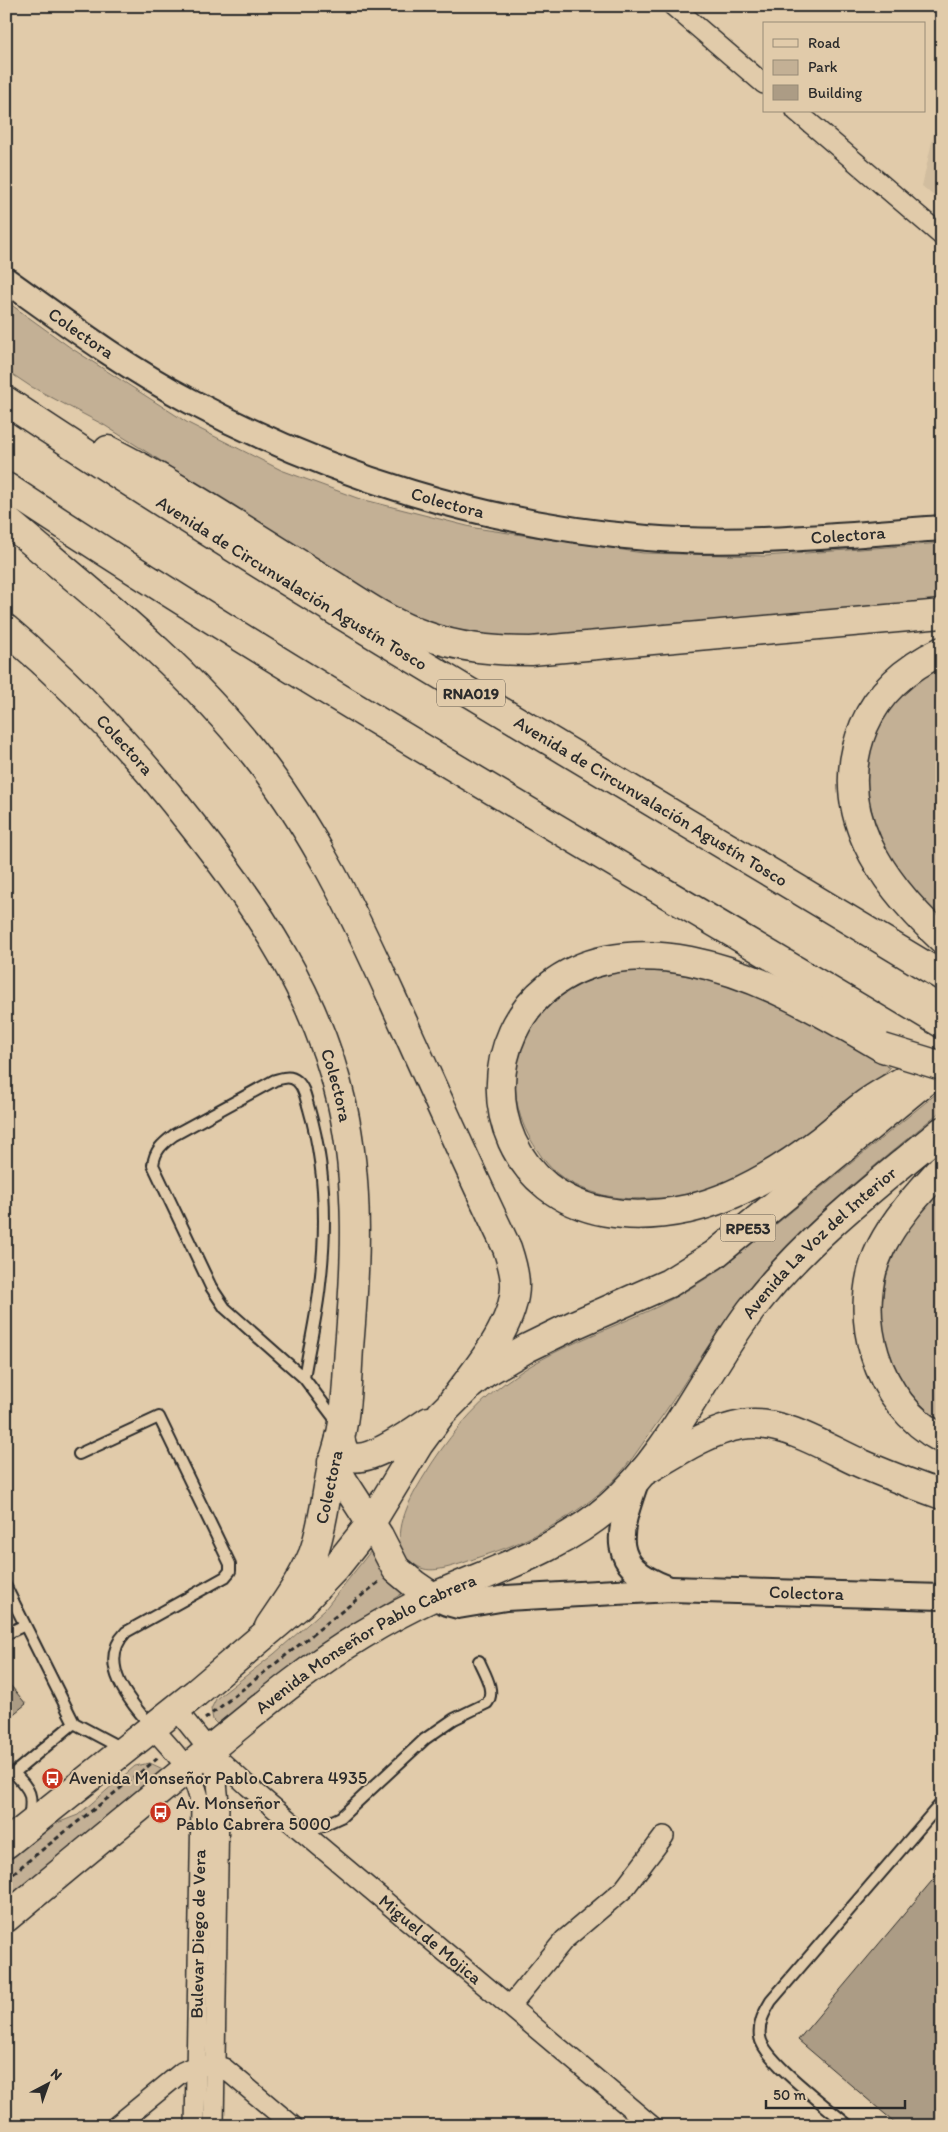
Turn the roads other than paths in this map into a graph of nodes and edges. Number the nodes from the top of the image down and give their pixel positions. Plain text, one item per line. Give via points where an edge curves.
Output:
1 (673, 6) edge
2 (763, 83) edge
3 (797, 112) edge
4 (942, 236) edge
5 (6, 280) edge
6 (6, 400) edge
7 (6, 487) edge
8 (6, 520) edge
9 (942, 528) edge
10 (942, 614) edge
11 (6, 629) edge
12 (942, 651) edge
13 (942, 939) edge
14 (942, 976) edge
15 (892, 1040) junction
16 (942, 1059) edge
17 (942, 1067) edge
18 (942, 1131) edge
19 (942, 1168) edge
20 (712, 1369) joint
21 (304, 1378) junction
22 (446, 1408) junction
23 (942, 1438) edge
24 (338, 1442) junction
25 (79, 1454) dead end
26 (640, 1476) junction
27 (942, 1495) edge
28 (371, 1523) junction
29 (6, 1587) edge
30 (670, 1589) junction
31 (433, 1597) junction
32 (942, 1598) edge
33 (25, 1625) junction
34 (6, 1634) edge
35 (262, 1638) junction
36 (479, 1661) dead end
37 (176, 1709) junction
38 (74, 1723) junction
39 (152, 1728) junction
40 (125, 1750) junction
41 (209, 1750) junction
42 (187, 1768) junction
43 (942, 1802) edge
44 (28, 1825) junction
45 (304, 1834) junction
46 (664, 1836) dead end
47 (6, 1844) edge
48 (6, 1918) edge
49 (510, 2006) junction
50 (214, 2065) junction
51 (195, 2066) junction
52 (116, 2126) edge
53 (194, 2126) edge
54 (214, 2126) edge
55 (293, 2126) edge
56 (652, 2126) edge
57 (849, 2126) edge

1 - 2 street
3 - 4 street
5 - 9 street, Colectora via 124,361 188,400 250,431 355,474 469,509 531,522 648,538 761,541
6 - 10 main road via 154,473 382,615 422,635 450,644 499,651 531,651
6 - 14 main road, Avenida de Circunvalación Agustín Tosco / RNA019 via 130,483 330,607
7 - 15 main road via 155,583
8 - 22 main road via 139,635 229,723 270,774 304,824 348,901 507,1248 513,1268 514,1298 502,1329
11 - 24 main road, Colectora via 47,664 116,733 216,854 278,944 317,1023 342,1104 356,1208 354,1293
12 - 13 main road via 906,672 878,702 859,738 852,778 859,823 878,865 901,898
15 - 16 main road
15 - 16 main road via 736,974 669,958 610,959 562,977 545,989 527,1010 513,1032 504,1056 500,1099 507,1130 520,1155 532,1173 549,1188 587,1207 627,1215 648,1215 690,1209 751,1186 801,1155 867,1103
15 - 17 main road, bridge
17 - 22 main road, RPE53 via 714,1255 669,1283 527,1348 485,1373
18 - 20 main road, Avenida La Voz del Interior via 795,1260 754,1306
19 - 23 main road via 894,1226 881,1247 868,1294 867,1321 879,1368 893,1394 913,1418
20 - 26 main road, Avenida Monseñor Pablo Cabrera via 684,1416
21 - 21 lane via 225,1308 211,1287 153,1165 159,1147 174,1136 275,1080 288,1077 296,1080 303,1089 316,1131 322,1186 320,1284
21 - 24 lane
22 - 24 main road via 390,1446 366,1456 349,1455
22 - 28 main road via 419,1444
24 - 28 main road via 358,1505
24 - 35 main road, Colectora via 314,1551 304,1574
25 - 39 lane via 160,1417 230,1564 230,1571 224,1577 126,1632 118,1640 113,1654 117,1676 129,1700
26 - 27 main road via 710,1435 743,1425 760,1424 791,1431 861,1464
26 - 30 street via 622,1529 622,1551 638,1574 649,1582
26 - 31 main road, Avenida Monseñor Pablo Cabrera via 608,1508 567,1536 516,1562
28 - 31 main road via 396,1568
28 - 35 main road via 319,1587
29 - 33 lane
30 - 31 street via 506,1598 467,1606
30 - 32 street, Colectora
31 - 41 main road, Avenida Monseñor Pablo Cabrera via 380,1624 336,1652
33 - 34 lane
33 - 38 lane
35 - 37 main road
36 - 45 lane via 491,1690 487,1703 425,1738 341,1816
37 - 39 main road
37 - 41 street
38 - 40 lane
38 - 44 lane via 14,1773 29,1789 32,1802
39 - 40 main road
39 - 42 street, Bulevar Diego de Vera
40 - 44 main road
41 - 42 main road, Avenida Monseñor Pablo Cabrera
41 - 45 street, Miguel de Mojica
41 - 50 street, Bulevar Diego de Vera via 216,1774 218,1802
42 - 48 main road, Avenida Monseñor Pablo Cabrera
42 - 51 street, Bulevar Diego de Vera via 198,1790 201,1806
43 - 57 lane via 761,2017 760,2038 765,2051
44 - 47 main road
45 - 49 street, Miguel de Mojica
46 - 49 street via 624,1889 564,1940
49 - 56 street, Miguel de Mojica
50 - 51 street
50 - 54 street, Bulevar Diego de Vera
50 - 55 street via 235,2076
51 - 52 street via 182,2072
51 - 53 street, Bulevar Diego de Vera

